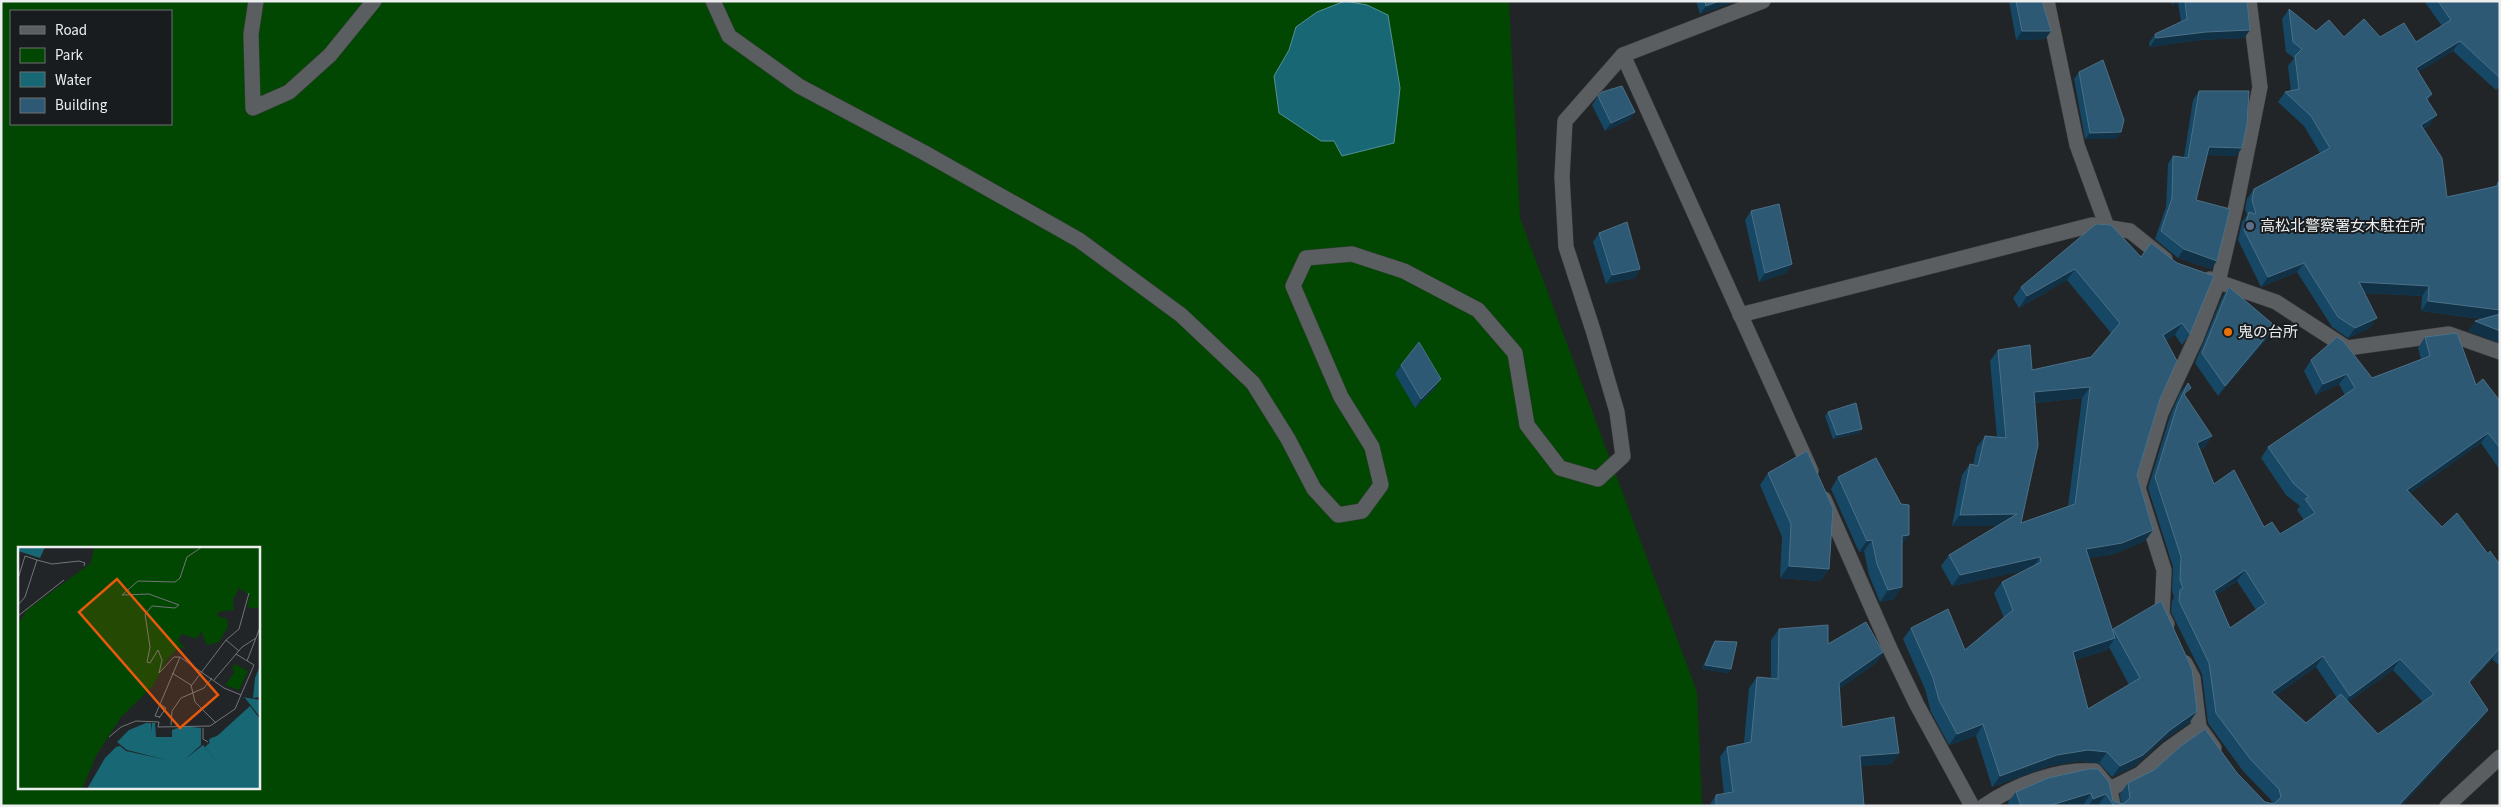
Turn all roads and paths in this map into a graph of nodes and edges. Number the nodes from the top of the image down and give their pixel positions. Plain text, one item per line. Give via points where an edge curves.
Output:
1 (256, 1) edge
2 (374, 1) edge
3 (713, 1) edge
4 (1763, 1) edge
5 (2047, 1) edge
6 (2248, 1) edge
7 (1623, 55) junction
8 (2107, 227) junction
9 (2173, 266) edge
10 (2200, 276) edge
11 (2218, 282) junction
12 (1740, 315) junction
13 (2500, 352) edge
14 (2199, 727) junction
15 (2500, 757) edge
16 (2225, 763) edge
17 (2110, 789) junction
18 (1991, 803) edge
19 (1972, 806) edge
20 (2113, 806) edge
21 (2447, 806) edge

1 - 2 street via 251,34 253,108 289,92 330,55
3 - 7 street via 729,36 799,86 1079,240 1181,315 1253,383 1288,438 1314,489 1338,515 1362,511 1381,485 1372,447 1341,397 1293,286 1306,258 1352,254 1404,270 1478,310 1515,354 1527,426 1560,468 1598,479 1623,456 1617,412 1566,247 1562,177 1564,121
4 - 7 street
5 - 8 street via 2077,145
6 - 11 street via 2260,87
7 - 12 street
8 - 9 street via 2130,231
8 - 12 street via 2092,225
10 - 11 street
11 - 13 street via 2276,302 2347,348 2449,334
11 - 14 street via 2161,413 2138,488 2164,570 2162,614 2193,678
12 - 19 street via 1890,649
14 - 16 street
14 - 17 street via 2140,774
15 - 21 street
17 - 18 street via 2096,771 2080,770 2039,780
17 - 20 street

